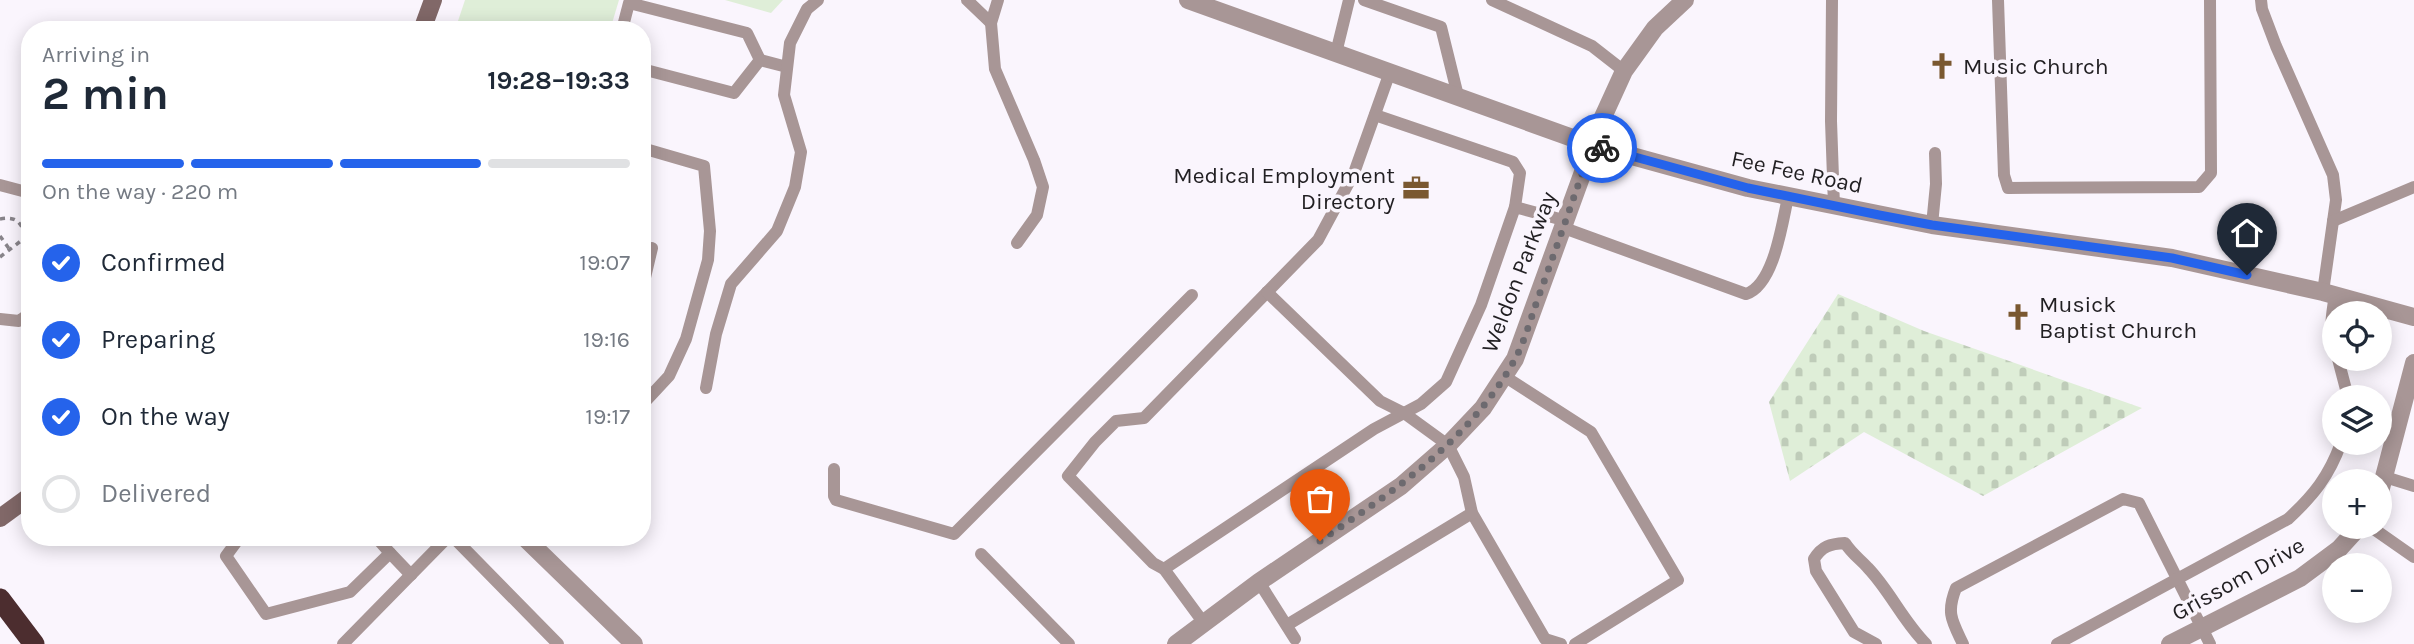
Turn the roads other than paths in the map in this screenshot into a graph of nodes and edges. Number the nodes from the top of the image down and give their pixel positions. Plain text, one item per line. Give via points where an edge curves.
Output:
1 (433, 0) edge
2 (818, 0) edge
3 (967, 0) edge
4 (998, 0) edge
5 (1188, 0) edge
6 (1349, 0) edge
7 (1364, 0) edge
8 (1492, 0) edge
9 (1685, 0) edge
10 (1832, 0) edge
11 (1998, 0) edge
12 (2210, 0) edge
13 (2261, 0) edge
14 (1220, 6) edge
15 (425, 21) edge
16 (624, 21) edge
17 (990, 23) junction
18 (1336, 53) junction
19 (760, 60) junction
20 (787, 67) junction
21 (651, 71) edge
22 (1624, 71) junction
23 (1390, 72) junction
24 (1458, 96) junction
25 (1375, 115) junction
26 (1592, 145) junction
27 (651, 151) edge
28 (1936, 153) dead end
29 (0, 185) edge
30 (2414, 187) edge
31 (21, 191) edge
32 (1788, 197) junction
33 (1834, 206) junction
34 (1515, 207) junction
35 (2333, 221) junction
36 (1566, 225) junction
37 (1932, 225) junction
38 (1017, 243) dead end
39 (652, 248) dead end
40 (651, 252) edge
41 (1268, 292) junction
42 (2329, 293) junction
43 (1192, 295) dead end
44 (2330, 301) edge
45 (2414, 317) edge
46 (0, 319) edge
47 (21, 320) edge
48 (2414, 363) edge
49 (1504, 376) junction
50 (706, 388) dead end
51 (651, 395) edge
52 (1404, 413) junction
53 (1448, 445) junction
54 (2336, 455) edge
55 (834, 469) dead end
56 (2387, 469) edge
57 (2392, 485) edge
58 (2414, 486) edge
59 (21, 502) edge
60 (1472, 513) junction
61 (0, 518) edge
62 (2348, 539) edge
63 (2388, 539) edge
64 (233, 546) edge
65 (384, 546) edge
66 (441, 546) edge
67 (459, 546) edge
68 (533, 546) edge
69 (390, 553) junction
70 (981, 554) dead end
71 (2414, 557) edge
72 (1164, 569) junction
73 (411, 575) junction
74 (2178, 580) junction
75 (1259, 582) junction
76 (0, 599) edge
77 (1203, 622) junction
78 (1287, 625) junction
79 (2206, 636) edge
80 (1293, 642) edge
81 (1541, 642) edge
82 (34, 644) edge
83 (343, 644) edge
84 (558, 644) edge
85 (634, 644) edge
86 (1069, 644) edge
87 (1175, 644) edge
88 (1561, 644) edge
89 (1575, 644) edge
90 (1876, 644) edge
91 (1926, 644) edge
92 (1964, 644) edge
93 (2057, 644) edge
94 (2170, 644) edge

1 - 15 main road
2 - 20 lane via 807,9 790,43
3 - 17 lane
4 - 17 lane
5 - 14 street, Fee Fee Road
6 - 18 lane
7 - 24 lane via 1441,27
8 - 22 lane via 1592,46
9 - 22 street, Weldon Parkway via 1655,28
10 - 33 lane
11 - 12 lane via 2008,188 2199,187 2211,173
13 - 35 lane via 2276,46 2333,175
14 - 18 street, Fee Fee Road
16 - 19 lane via 629,3 747,33
17 - 38 lane via 995,69 1043,187 1037,215
18 - 23 street, Fee Fee Road
19 - 20 lane
19 - 21 lane via 734,93
20 - 50 lane via 784,95 801,152 795,187 777,231 731,284
22 - 26 street, Weldon Parkway
23 - 24 street, Fee Fee Road
23 - 25 lane
24 - 26 street, Fee Fee Road
25 - 34 lane via 1513,162 1520,173
25 - 41 lane via 1354,173 1318,240
26 - 32 street, Fee Fee Road
26 - 36 street, Weldon Parkway
27 - 51 lane via 704,166 710,231 708,260 687,339 668,376
28 - 37 lane
29 - 31 lane
30 - 35 lane
32 - 33 street, Fee Fee Road
32 - 36 lane via 1766,277 1756,291 1746,294
33 - 37 street, Fee Fee Road
34 - 36 lane
34 - 52 lane via 1481,305 1446,382
35 - 42 lane
36 - 49 street, Weldon Parkway via 1515,359
37 - 42 street, Fee Fee Road via 2172,258
39 - 40 lane
41 - 52 lane via 1380,401
41 - 72 lane via 1144,418 1116,421 1068,476
42 - 44 lane
42 - 45 street, Fee Fee Road
43 - 55 lane via 954,534 836,500
46 - 47 lane
48 - 56 street
49 - 53 street, Weldon Parkway via 1483,408
49 - 89 lane via 1591,432 1678,580
52 - 53 lane
52 - 72 lane
53 - 60 lane via 1464,477
53 - 75 street, Weldon Parkway via 1401,486
54 - 74 lane via 2311,497 2288,519
57 - 58 lane
59 - 61 main road
60 - 78 lane
60 - 81 lane
62 - 79 street, Grissom Drive via 2300,578
63 - 71 lane
64 - 69 lane via 226,556 266,614 350,592
65 - 69 lane
66 - 73 lane
67 - 84 lane
68 - 85 street
69 - 73 lane
70 - 86 lane
72 - 77 lane
73 - 83 lane
74 - 79 lane
74 - 92 lane via 2139,503 2123,499 1956,588 1950,618
74 - 93 lane
75 - 77 street, Weldon Parkway
75 - 78 lane
76 - 82 highway
77 - 87 street, Weldon Parkway
78 - 80 lane
79 - 94 street, Grissom Drive
81 - 88 lane
90 - 91 lane via 1854,632 1816,571 1814,559 1829,544 1845,543

